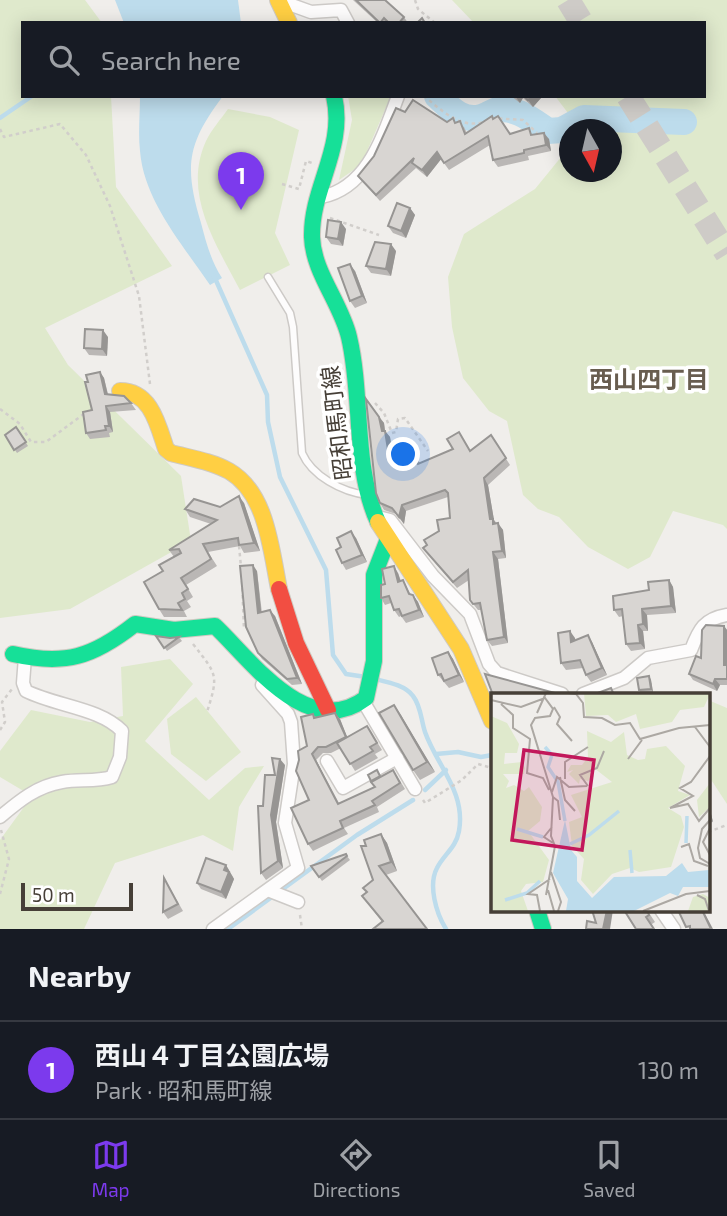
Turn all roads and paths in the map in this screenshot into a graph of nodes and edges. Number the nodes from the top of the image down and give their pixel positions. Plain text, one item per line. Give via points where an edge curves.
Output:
1 (278, 0) edge
2 (415, 0) edge
3 (288, 21) edge
4 (347, 21) edge
5 (433, 21) edge
6 (334, 98) edge
7 (397, 98) edge
8 (426, 98) edge
9 (0, 129) edge
10 (537, 133) edge
11 (2, 139) edge
12 (328, 168) junction
13 (282, 184) dead end
14 (327, 196) junction
15 (379, 235) dead end
16 (268, 277) dead end
17 (120, 391) dead end
18 (358, 404) junction
19 (151, 407) junction
20 (0, 409) edge
21 (89, 412) edge
22 (428, 451) dead end
23 (368, 495) junction
24 (374, 516) junction
25 (388, 539) junction
26 (239, 545) edge
27 (727, 615) edge
28 (182, 629) junction
29 (244, 652) junction
30 (19, 655) joint
31 (254, 669) junction
32 (14, 688) dead end
33 (556, 693) edge
34 (588, 693) edge
35 (363, 701) junction
36 (328, 710) junction
37 (206, 712) dead end
38 (491, 718) edge
39 (0, 730) edge
40 (397, 758) junction
41 (327, 761) dead end
42 (491, 768) edge
43 (415, 789) joint
44 (0, 817) edge
45 (727, 825) edge
46 (0, 830) edge
47 (710, 831) edge
48 (270, 891) junction
49 (0, 894) edge
50 (292, 900) dead end
51 (538, 912) edge
52 (663, 912) edge
53 (213, 929) edge
54 (543, 929) edge
55 (674, 929) edge

1 - 3 street
1 - 4 street via 311,12 341,10
2 - 5 path
6 - 12 street, 昭和馬町線 via 338,124
7 - 14 street via 367,167 353,182
8 - 10 path via 465,123 479,124 494,117 523,120
9 - 11 path
11 - 19 path via 60,124 86,155 110,206 139,296
12 - 13 path via 306,161 299,189
12 - 14 street, 昭和馬町線
14 - 15 path via 329,217
14 - 18 street, 昭和馬町線 via 312,233 313,246 347,328
16 - 23 lane via 290,313 293,327 302,453 308,466 344,488
17 - 19 street via 133,392
18 - 22 path via 377,403 392,433 398,419 405,418
18 - 23 street, 昭和馬町線
19 - 36 street via 166,449 236,474 246,483 272,542 293,634
20 - 21 path via 20,424 31,442 46,442
23 - 24 street, 昭和馬町線
24 - 25 street, 昭和馬町線
24 - 33 street via 390,520 433,576 471,614 489,664 497,673
25 - 35 street via 374,575 377,624
25 - 38 street, 昭和馬町線 via 462,648
26 - 29 path
27 - 34 street via 708,620 691,650 648,658 624,678
28 - 29 street via 215,626
28 - 30 street via 135,624 112,642 75,659 39,660
28 - 37 path via 214,668 217,681
29 - 31 street
30 - 44 street via 26,691 52,703 99,714 118,726 122,731 120,757 112,777 34,790
31 - 36 street via 279,692
31 - 48 street via 288,714 292,734 294,764 285,823 298,868
32 - 39 path via 2,702 5,722
35 - 36 street
35 - 40 street
40 - 41 street via 343,788
40 - 43 street
42 - 43 path via 478,764 425,803
45 - 47 path
46 - 49 path via 9,859
48 - 50 street
48 - 53 street
51 - 54 street
52 - 55 street

